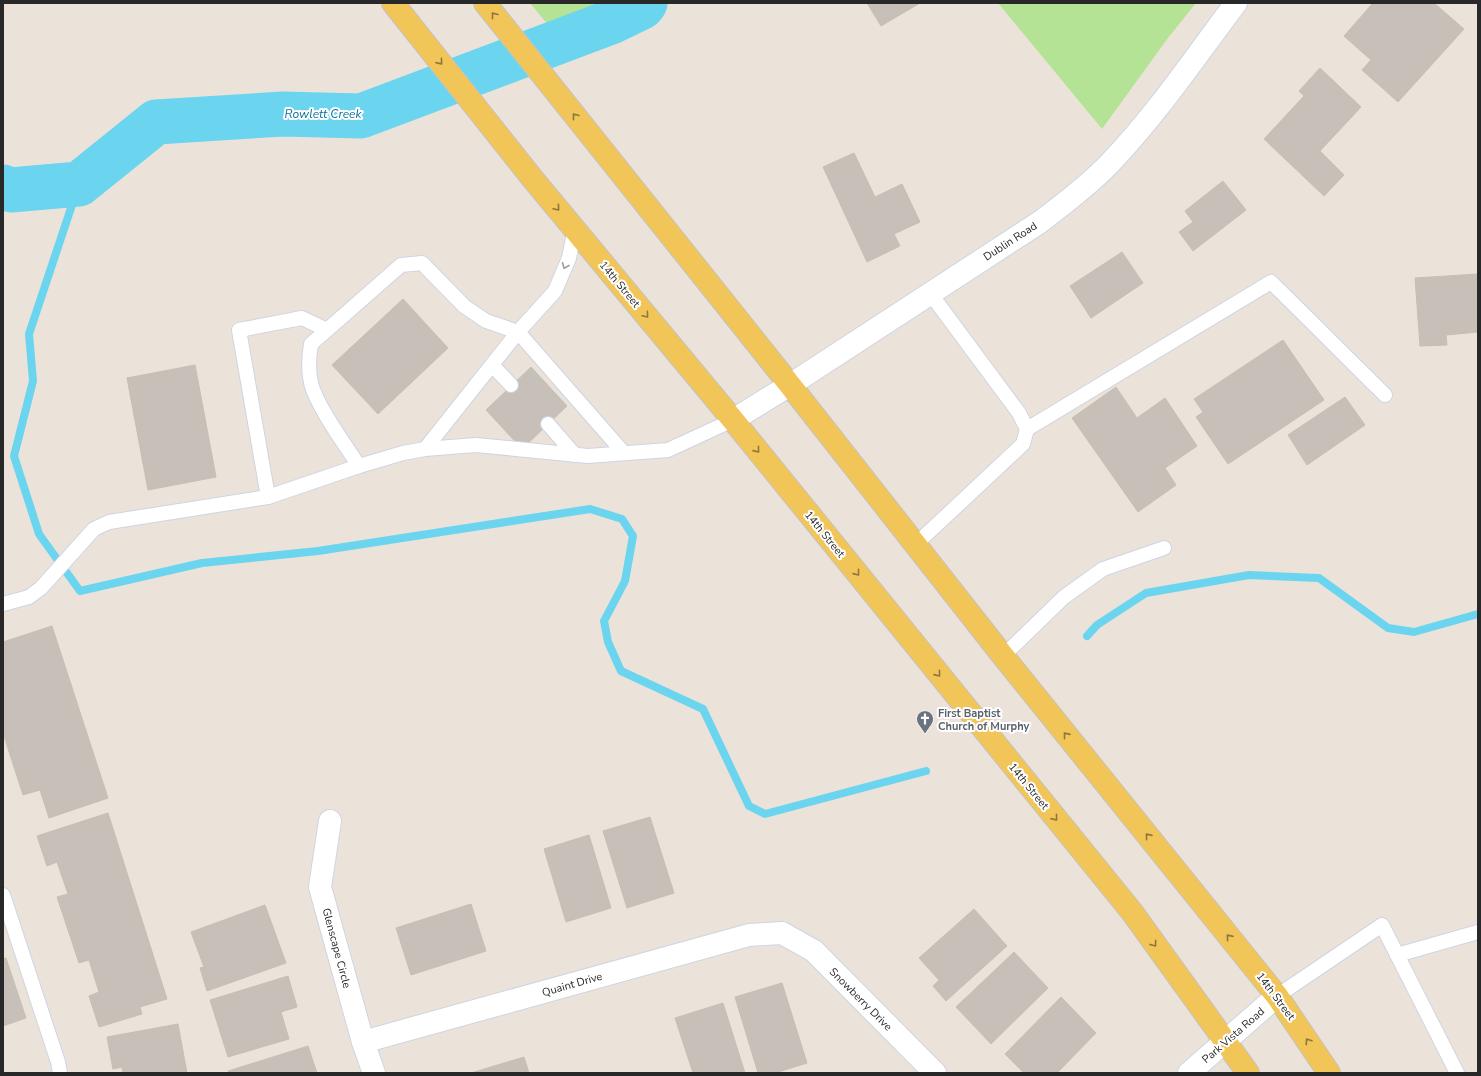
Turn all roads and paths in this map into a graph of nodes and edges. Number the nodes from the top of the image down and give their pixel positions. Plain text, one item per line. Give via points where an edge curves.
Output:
1 (393, 3) edge
2 (485, 3) edge
3 (1236, 3) edge
4 (574, 229) junction
5 (930, 293) junction
6 (327, 330) junction
7 (518, 332) junction
8 (492, 365) junction
9 (511, 385) dead end
10 (790, 385) junction
11 (1385, 395) dead end
12 (733, 420) junction
13 (548, 424) dead end
14 (1027, 428) junction
15 (425, 449) junction
16 (623, 452) junction
17 (575, 455) junction
18 (359, 466) junction
19 (268, 496) junction
20 (915, 545) junction
21 (1164, 548) dead end
22 (3, 604) edge
23 (1003, 656) junction
24 (330, 821) dead end
25 (4, 898) edge
26 (782, 932) joint
27 (1478, 932) edge
28 (1397, 955) junction
29 (1277, 996) junction
30 (363, 1042) junction
31 (1226, 1042) junction
32 (60, 1073) edge
33 (374, 1073) edge
34 (935, 1073) edge
35 (1189, 1073) edge
36 (1248, 1073) edge
37 (1329, 1073) edge
38 (1457, 1073) edge

1 -> 4 main road, 14th Street
10 -> 2 main road, 14th Street
3 - 5 street, Dublin Road via 1157,107 1110,163 1040,222
4 -> 7 lane via 568,258 555,292
4 -> 12 main road, 14th Street
5 - 10 street, Dublin Road
5 - 14 lane via 1019,413
6 - 7 lane via 401,265 422,263 464,306 486,321
6 - 18 lane via 311,344 311,384 322,408
6 - 19 lane via 302,318 239,330
7 - 8 lane
7 - 16 lane
8 - 9 lane
8 - 15 lane
10 - 12 street, Dublin Road
10 - 20 main road, 14th Street
11 - 14 lane via 1270,282
12 - 16 lane via 668,450
12 -> 31 main road, 14th Street via 1132,912
13 - 17 lane
14 - 20 lane via 1023,444
15 - 17 lane via 476,445
15 - 18 lane
16 - 17 lane
18 - 19 lane
19 - 22 lane via 109,522 94,529 41,588 29,597
20 - 23 main road, 14th Street
21 - 23 lane via 1103,569 1064,597
29 -> 23 main road, 14th Street
24 - 30 street, Glenscape Circle via 320,886
25 - 32 lane
26 - 30 street, Quaint Drive via 749,935
26 - 34 street, Snowberry Drive via 814,951
27 - 28 lane
28 - 29 lane via 1382,925
28 - 38 lane
29 - 31 street, Park Vista Road
37 -> 29 main road, 14th Street
30 - 33 street, Glenscape Circle
31 - 35 street, Park Vista Road
31 - 36 main road, 14th Street

